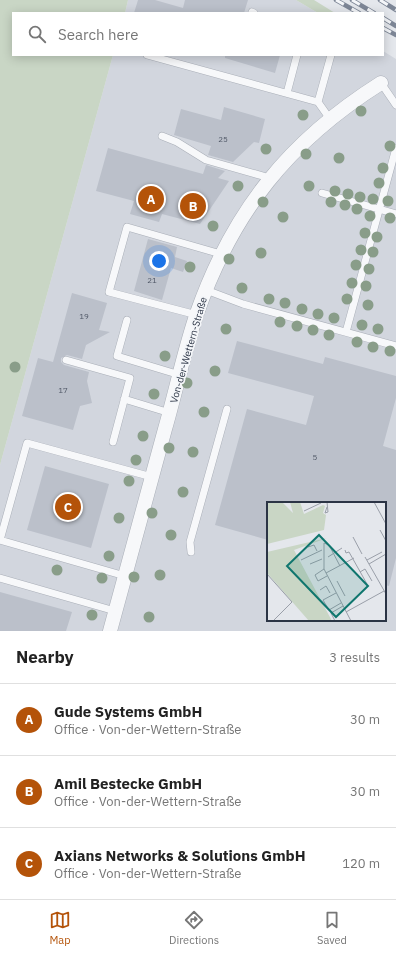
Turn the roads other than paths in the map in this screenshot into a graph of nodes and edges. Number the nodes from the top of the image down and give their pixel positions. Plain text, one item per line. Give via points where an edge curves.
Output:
1 (151, 56) edge
2 (298, 56) edge
3 (331, 56) edge
4 (381, 83) joint
5 (288, 93) junction
6 (318, 102) junction
7 (396, 105) edge
8 (330, 119) junction
9 (162, 136) dead end
10 (396, 148) edge
11 (270, 178) junction
12 (322, 194) dead end
13 (380, 210) junction
14 (396, 214) edge
15 (221, 254) junction
16 (206, 290) junction
17 (197, 315) junction
18 (127, 320) dead end
19 (346, 332) junction
20 (396, 346) edge
21 (66, 360) dead end
22 (180, 375) junction
23 (124, 400) junction
24 (227, 409) dead end
25 (170, 414) junction
26 (113, 442) dead end
27 (152, 477) junction
28 (0, 540) edge
29 (191, 552) dead end
30 (125, 576) junction
31 (0, 578) edge
32 (115, 611) junction
33 (110, 631) edge

1 - 5 lane
2 - 5 lane
3 - 6 lane
4 - 7 lane
4 - 8 street, Von-der-Wettern-Straße
5 - 6 lane
6 - 8 lane
8 - 11 street, Von-der-Wettern-Straße via 297,148
9 - 11 lane via 206,160
10 - 13 lane
11 - 15 street, Von-der-Wettern-Straße via 242,216
12 - 13 lane
13 - 14 lane
13 - 19 lane
15 - 16 street, Von-der-Wettern-Straße
15 - 17 lane via 127,227 109,292
16 - 17 street, Von-der-Wettern-Straße
16 - 19 lane via 243,304
17 - 22 street, Von-der-Wettern-Straße
18 - 22 lane via 117,356
19 - 20 lane
21 - 23 lane via 130,378
22 - 25 street, Von-der-Wettern-Straße
23 - 25 lane
23 - 26 lane
24 - 29 lane via 190,542
25 - 27 street, Von-der-Wettern-Straße
27 - 28 lane via 28,443
27 - 30 street, Von-der-Wettern-Straße
28 - 30 lane
30 - 32 street, Von-der-Wettern-Straße
31 - 32 lane
32 - 33 street, Von-der-Wettern-Straße

